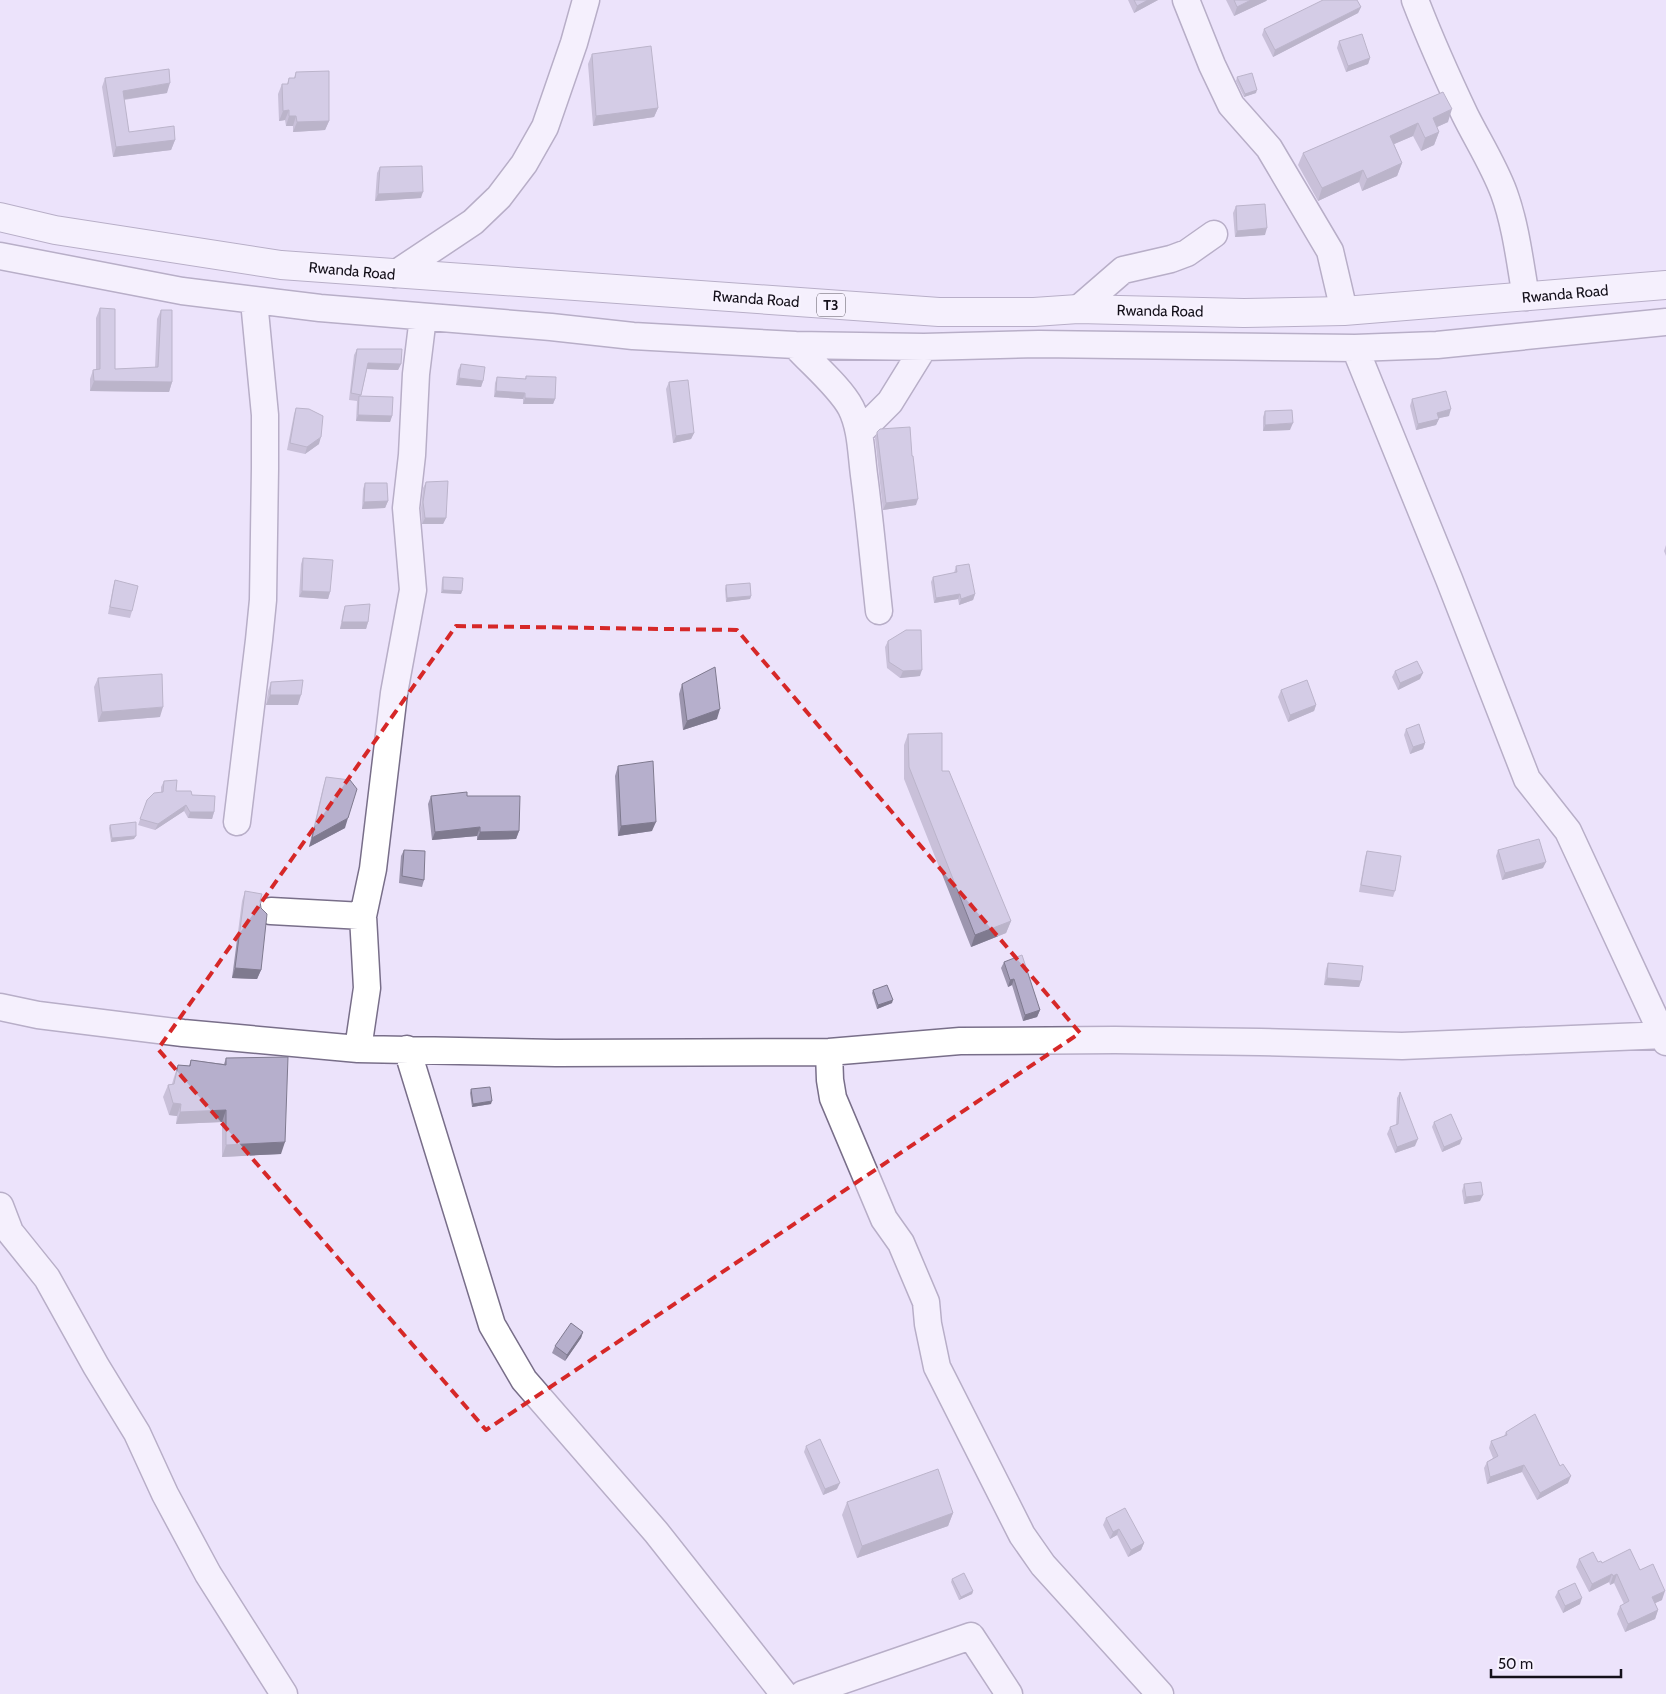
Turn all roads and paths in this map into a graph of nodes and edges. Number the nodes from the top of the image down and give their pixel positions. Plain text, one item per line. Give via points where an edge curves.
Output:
1 (586, 0) edge
2 (1186, 0) edge
3 (1415, 0) edge
4 (0, 217) edge
5 (1214, 234) dead end
6 (0, 256) edge
7 (395, 274) junction
8 (1666, 285) edge
9 (1526, 297) junction
10 (254, 301) junction
11 (1078, 309) junction
12 (1344, 311) junction
13 (424, 317) junction
14 (1666, 322) edge
15 (795, 345) junction
16 (924, 346) junction
17 (1355, 348) junction
18 (859, 432) junction
19 (879, 611) dead end
20 (237, 822) dead end
21 (271, 911) dead end
22 (363, 916) junction
23 (0, 1007) edge
24 (1665, 1038) edge
25 (407, 1049) junction
26 (358, 1050) junction
27 (829, 1052) junction
28 (0, 1206) edge
29 (284, 1694) edge
30 (784, 1694) edge
31 (803, 1694) edge
32 (1009, 1694) edge
33 (1160, 1694) edge

1 - 7 street via 545,127 524,164 499,197 473,222
2 - 12 street via 1231,105 1269,148 1330,251
3 - 9 street via 1436,55 1504,195 1514,228
4 - 7 highway, Rwanda Road / T3 via 55,230 281,265
5 - 11 street via 1187,253 1123,270
6 - 10 street via 182,291
7 - 11 highway, Rwanda Road / T3 via 939,312
8 - 9 highway, Rwanda Road / T3
9 - 12 highway, Rwanda Road / T3
10 - 13 street
10 - 20 street via 265,415 263,600
11 - 12 highway, Rwanda Road / T3 via 1244,313
13 - 15 street via 634,336
13 - 22 street via 416,374 406,508 413,590 394,693 373,869
14 - 17 street via 1437,345
15 - 16 street
15 - 18 street via 839,390 850,407
16 - 17 street via 1040,344
16 - 18 street via 890,402
17 - 24 street via 1527,778 1568,832
18 - 19 street
21 - 22 street
22 - 26 street via 367,988
23 - 26 street via 173,1032
24 - 27 street via 1575,1038 1402,1046 1122,1040 960,1041
25 - 26 street
25 - 27 street
25 - 30 street via 492,1325 519,1372 656,1532
27 - 33 street via 833,1098 884,1219 900,1243 926,1302 937,1367 1022,1535 1043,1565
28 - 29 street via 10,1232 47,1278 137,1433 167,1499 208,1574
31 - 32 street via 971,1636

